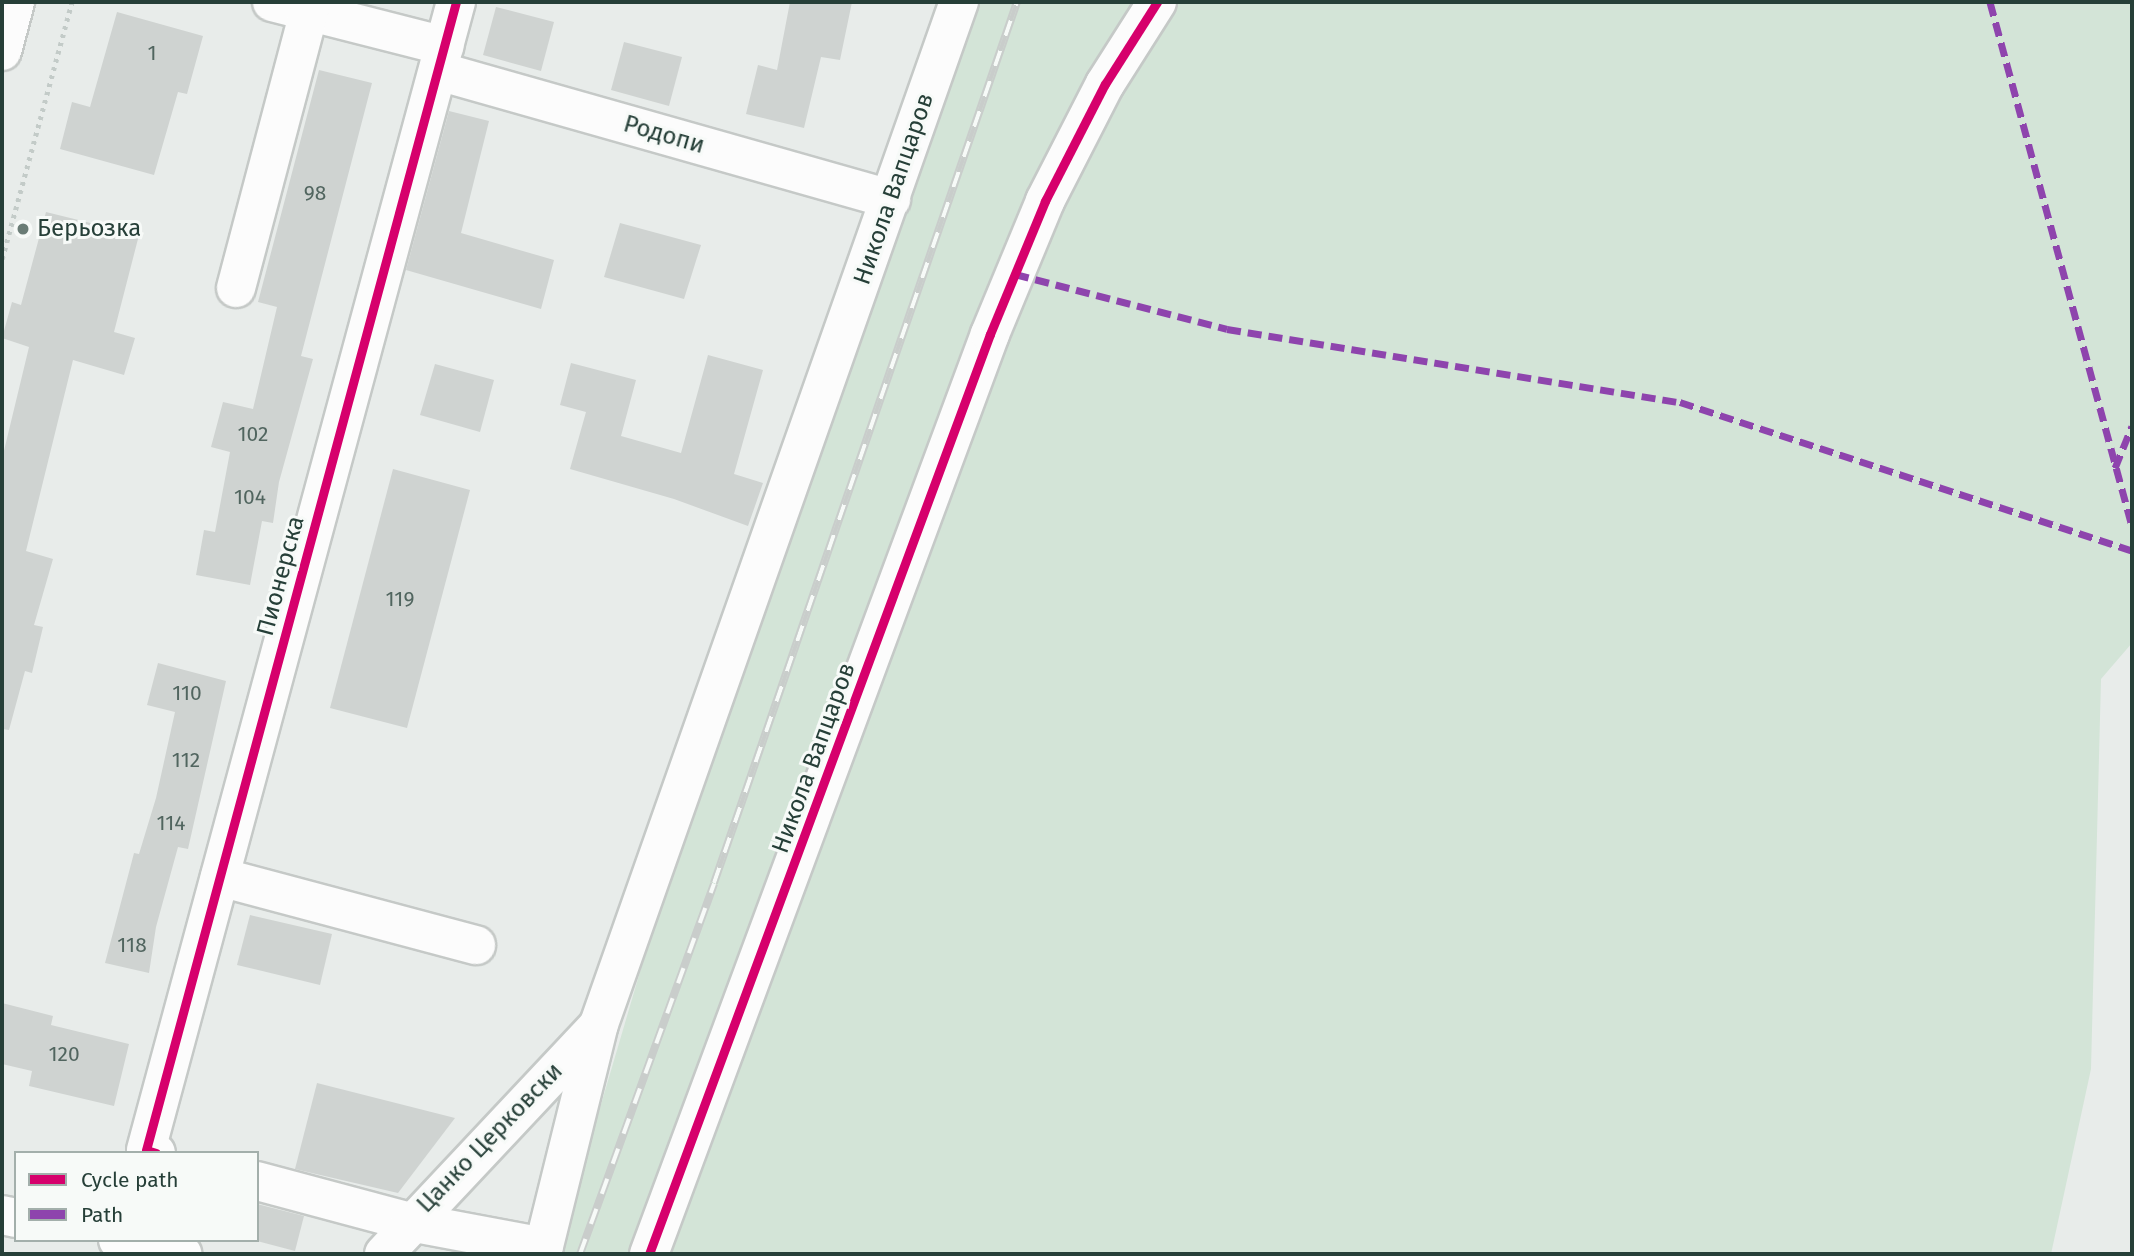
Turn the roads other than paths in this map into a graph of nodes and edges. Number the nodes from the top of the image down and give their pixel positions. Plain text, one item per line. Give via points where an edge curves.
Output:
1 (15, 2) edge
2 (272, 2) edge
3 (456, 2) edge
4 (959, 2) edge
5 (1157, 2) edge
6 (309, 11) junction
7 (2, 51) edge
8 (441, 59) junction
9 (891, 199) junction
10 (236, 288) dead end
11 (220, 877) junction
12 (476, 945) dead end
13 (599, 1024) junction
14 (149, 1151) edge
15 (259, 1182) edge
16 (410, 1222) junction
17 (127, 1242) edge
18 (543, 1251) edge
19 (182, 1254) edge
20 (384, 1254) edge
21 (649, 1254) edge

1 - 7 street
2 - 6 street, Родопи
3 - 8 street, Пионерска
4 - 9 street, Никола Вапцаров
5 - 21 street, Никола Вапцаров via 1105,84 1045,201 1015,274
6 - 8 street, Родопи
6 - 10 street
8 - 9 street, Родопи
8 - 11 street, Пионерска
9 - 13 street, Никола Вапцаров
11 - 12 street
11 - 14 street, Пионерска
13 - 16 street, Цанко Церковски
13 - 18 street, Никола Вапцаров
15 - 16 street
16 - 18 street
16 - 20 street, Цанко Церковски
17 - 19 street

